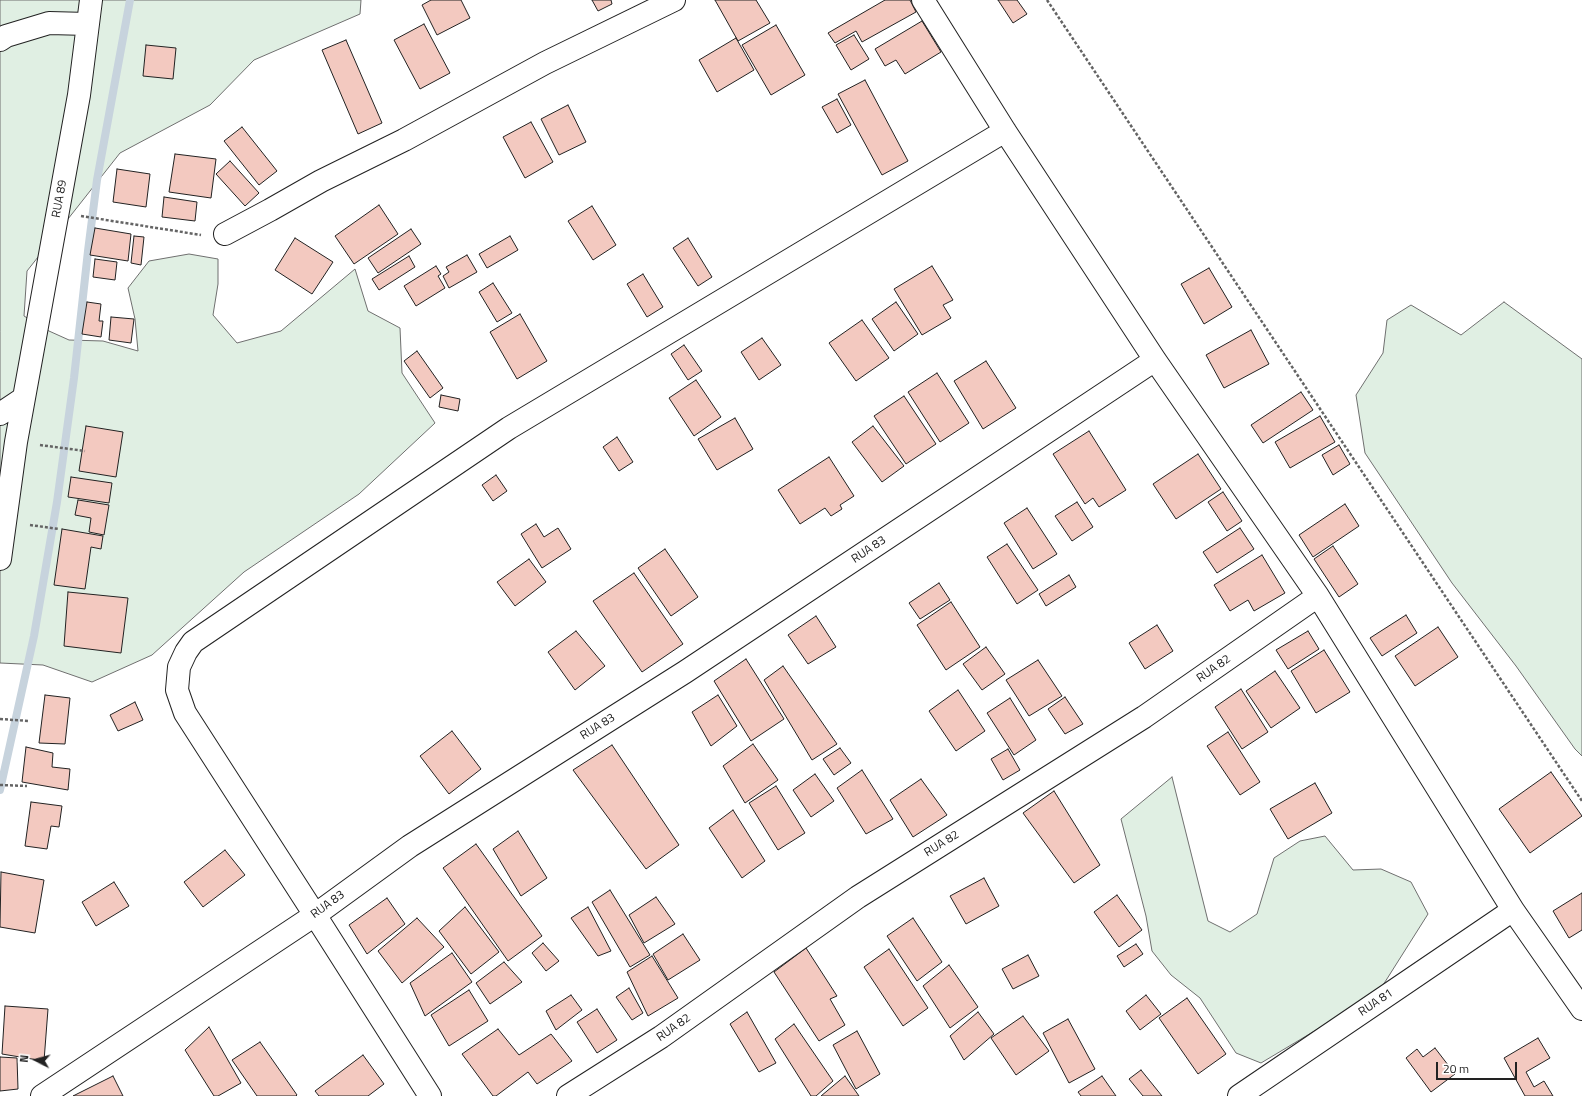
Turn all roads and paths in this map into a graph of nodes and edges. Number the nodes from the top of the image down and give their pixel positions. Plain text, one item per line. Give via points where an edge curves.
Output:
1 (91, 0) edge
2 (674, 0) edge
3 (923, 0) edge
4 (1047, 0) edge
5 (88, 24) junction
6 (0, 40) edge
7 (1005, 131) junction
8 (74, 215) dead end
9 (225, 234) joint
10 (1155, 360) junction
11 (24, 398) junction
12 (0, 414) edge
13 (46, 446) dead end
14 (85, 450) dead end
15 (34, 526) dead end
16 (59, 529) dead end
17 (0, 559) edge
18 (1318, 596) junction
19 (0, 719) edge
20 (29, 720) dead end
21 (0, 785) edge
22 (27, 786) dead end
23 (1582, 801) edge
24 (1513, 910) junction
25 (315, 915) junction
26 (1582, 1009) edge
27 (42, 1096) edge
28 (430, 1096) edge
29 (568, 1096) edge
30 (1239, 1096) edge

1 - 5 street, RUA 89
2 - 9 street via 545,63
3 - 7 street
4 - 23 path
5 - 6 street via 49,23
5 - 11 street, RUA 89 via 79,95
7 - 10 street
7 - 25 street via 509,428 193,642 179,667 177,690 184,713
8 - 9 path via 201,235
10 - 18 street
10 - 25 street, RUA 83 via 685,672 410,846
11 - 12 street
11 - 17 street, RUA 89
13 - 14 path
15 - 16 path
18 - 24 street
18 - 29 street, RUA 82 via 1144,717 858,897 661,1037
19 - 20 path
21 - 22 path
24 - 26 street
24 - 30 street, RUA 81
25 - 27 street, RUA 83
25 - 28 street

